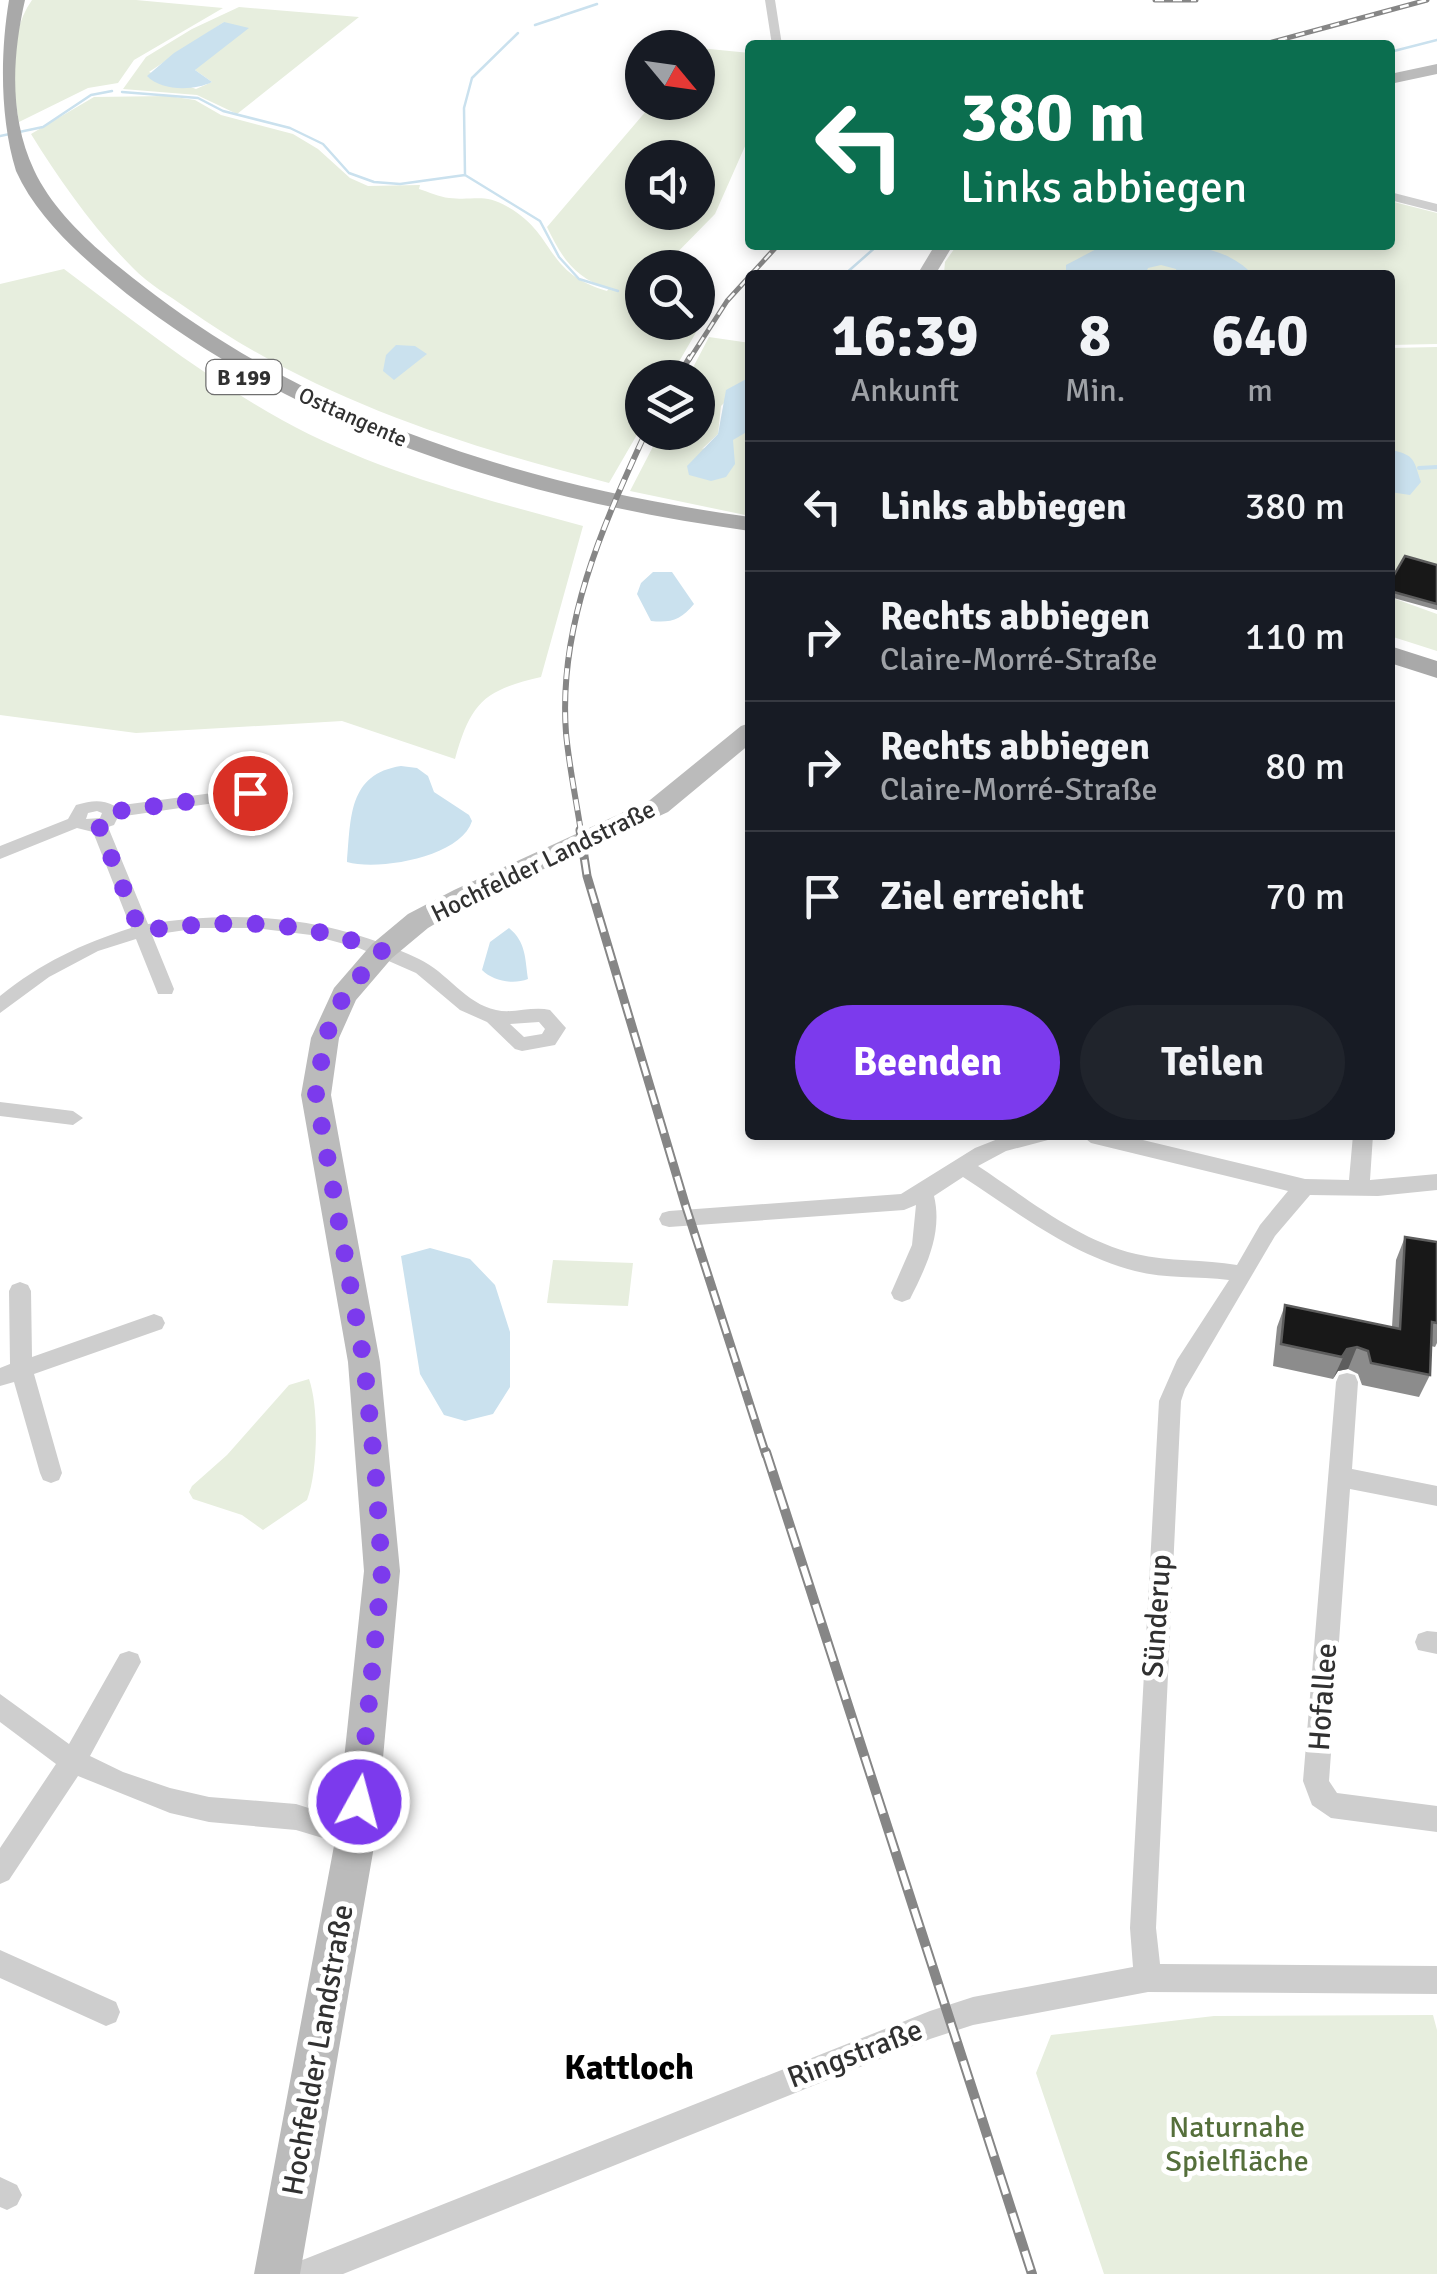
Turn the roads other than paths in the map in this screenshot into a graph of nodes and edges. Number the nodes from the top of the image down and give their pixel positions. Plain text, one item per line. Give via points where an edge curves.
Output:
1 (17, 0) edge
2 (770, 0) edge
3 (776, 40) edge
4 (1437, 69) edge
5 (1395, 78) edge
6 (6, 140) edge
7 (1395, 197) edge
8 (1437, 208) edge
9 (745, 523) edge
10 (745, 537) edge
11 (1395, 644) edge
12 (1395, 656) edge
13 (1437, 658) edge
14 (1437, 670) edge
15 (745, 735) edge
16 (250, 793) dead end
17 (105, 819) junction
18 (0, 853) edge
19 (140, 931) junction
20 (382, 951) junction
21 (165, 989) dead end
22 (0, 1006) edge
23 (495, 1018) dead end
24 (0, 1109) edge
25 (73, 1118) dead end
26 (1019, 1140) edge
27 (1111, 1140) edge
28 (1363, 1140) edge
29 (962, 1166) junction
30 (1437, 1182) edge
31 (1304, 1187) junction
32 (1359, 1188) junction
33 (923, 1194) junction
34 (669, 1219) dead end
35 (1244, 1275) junction
36 (20, 1291) dead end
37 (902, 1292) dead end
38 (154, 1324) dead end
39 (11, 1373) edge
40 (1347, 1382) dead end
41 (50, 1474) dead end
42 (1340, 1476) junction
43 (1437, 1496) edge
44 (128, 1662) dead end
45 (0, 1706) edge
46 (72, 1761) junction
47 (1437, 1819) edge
48 (356, 1835) junction
49 (0, 1872) edge
50 (0, 1964) edge
51 (1148, 1978) junction
52 (1437, 1980) edge
53 (106, 2012) dead end
54 (277, 2274) edge
55 (305, 2274) edge

1 - 6 main road, Osttangente / B 199 via 1,60
2 - 3 street
4 - 5 main road
6 - 9 main road, Osttangente / B 199 via 37,193 100,262 224,352 290,388 415,445 489,469 646,508
6 - 10 main road, Osttangente / B 199 via 25,196 80,263 150,320 282,399 482,479 639,521
7 - 8 street
11 - 13 main road
12 - 14 main road
15 - 20 main road, Hochfelder Landstraße via 659,806 463,896 418,920
16 - 17 street
17 - 18 street via 86,827 77,822
17 - 19 street
19 - 20 street via 263,922 301,926
19 - 21 street
19 - 22 street via 57,963
20 - 23 street via 438,978
20 - 48 main road, Hochfelder Landstraße via 344,995 325,1038 316,1094 364,1362 382,1571
24 - 25 street
26 - 29 street via 992,1146
27 - 31 street
28 - 32 street
29 - 33 street
29 - 35 street via 1113,1256
30 - 32 street
31 - 32 street
31 - 35 street, Sünderup via 1288,1200
33 - 34 street via 904,1202
33 - 37 street via 923,1243
35 - 51 street, Sünderup via 1177,1377 1170,1401 1143,1928
36 - 39 street
38 - 39 street
39 - 41 street
40 - 42 street, Hofallee
42 - 43 street
42 - 47 street, Hofallee via 1316,1781 1332,1805
44 - 46 street
45 - 46 street
46 - 48 street via 145,1794 200,1808 299,1818
46 - 49 street
48 - 54 main road, Hochfelder Landstraße
50 - 53 street
51 - 52 street, Ringstraße
51 - 55 street, Ringstraße via 930,2025

